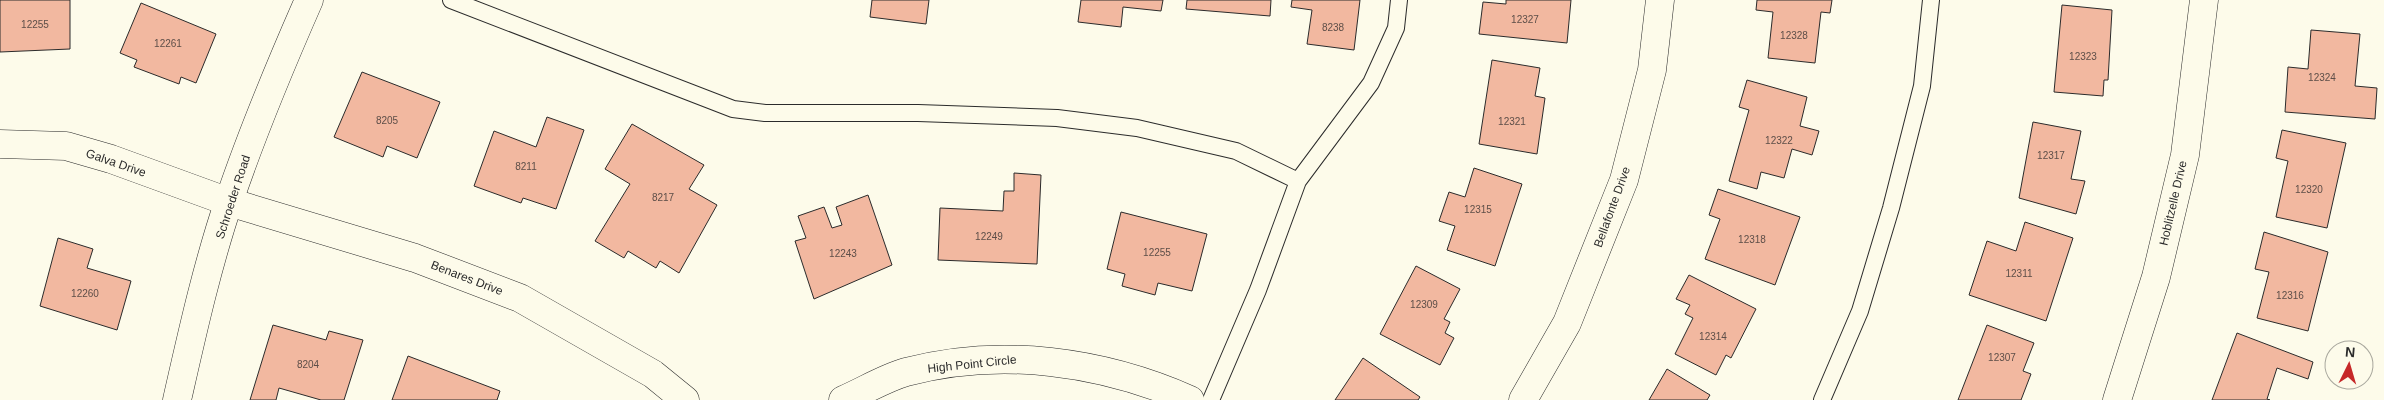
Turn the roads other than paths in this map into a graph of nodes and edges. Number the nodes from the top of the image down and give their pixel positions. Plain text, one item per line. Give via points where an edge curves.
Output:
1 (309, 0) edge
2 (451, 0) edge
3 (1400, 0) edge
4 (1660, 0) edge
5 (1931, 0) edge
6 (2204, 0) edge
7 (0, 144) edge
8 (1298, 181) junction
9 (229, 202) junction
10 (177, 400) edge
11 (685, 400) edge
12 (843, 400) edge
13 (1190, 400) edge
14 (1211, 400) edge
15 (1523, 400) edge
16 (1822, 400) edge
17 (2116, 400) edge

1 - 9 street, Schroeder Road via 268,95
2 - 8 lane via 733,109 765,113 918,113 1057,118 1137,128 1236,151
3 - 8 lane via 1396,28 1370,83
4 - 15 street, Bellafonte Drive via 1652,70 1624,180 1567,323
5 - 16 lane via 1922,86 1890,208 1860,312
6 - 17 street, Hoblitzelle Drive via 2185,155 2156,277
7 - 9 street, Galva Drive via 66,146
8 - 14 lane via 1258,290
9 - 10 street, Schroeder Road via 193,326
9 - 11 street, Benares Drive via 414,258 520,298 653,374
12 - 13 street, High Point Circle via 906,372 963,362 1023,358 1086,366 1158,386

